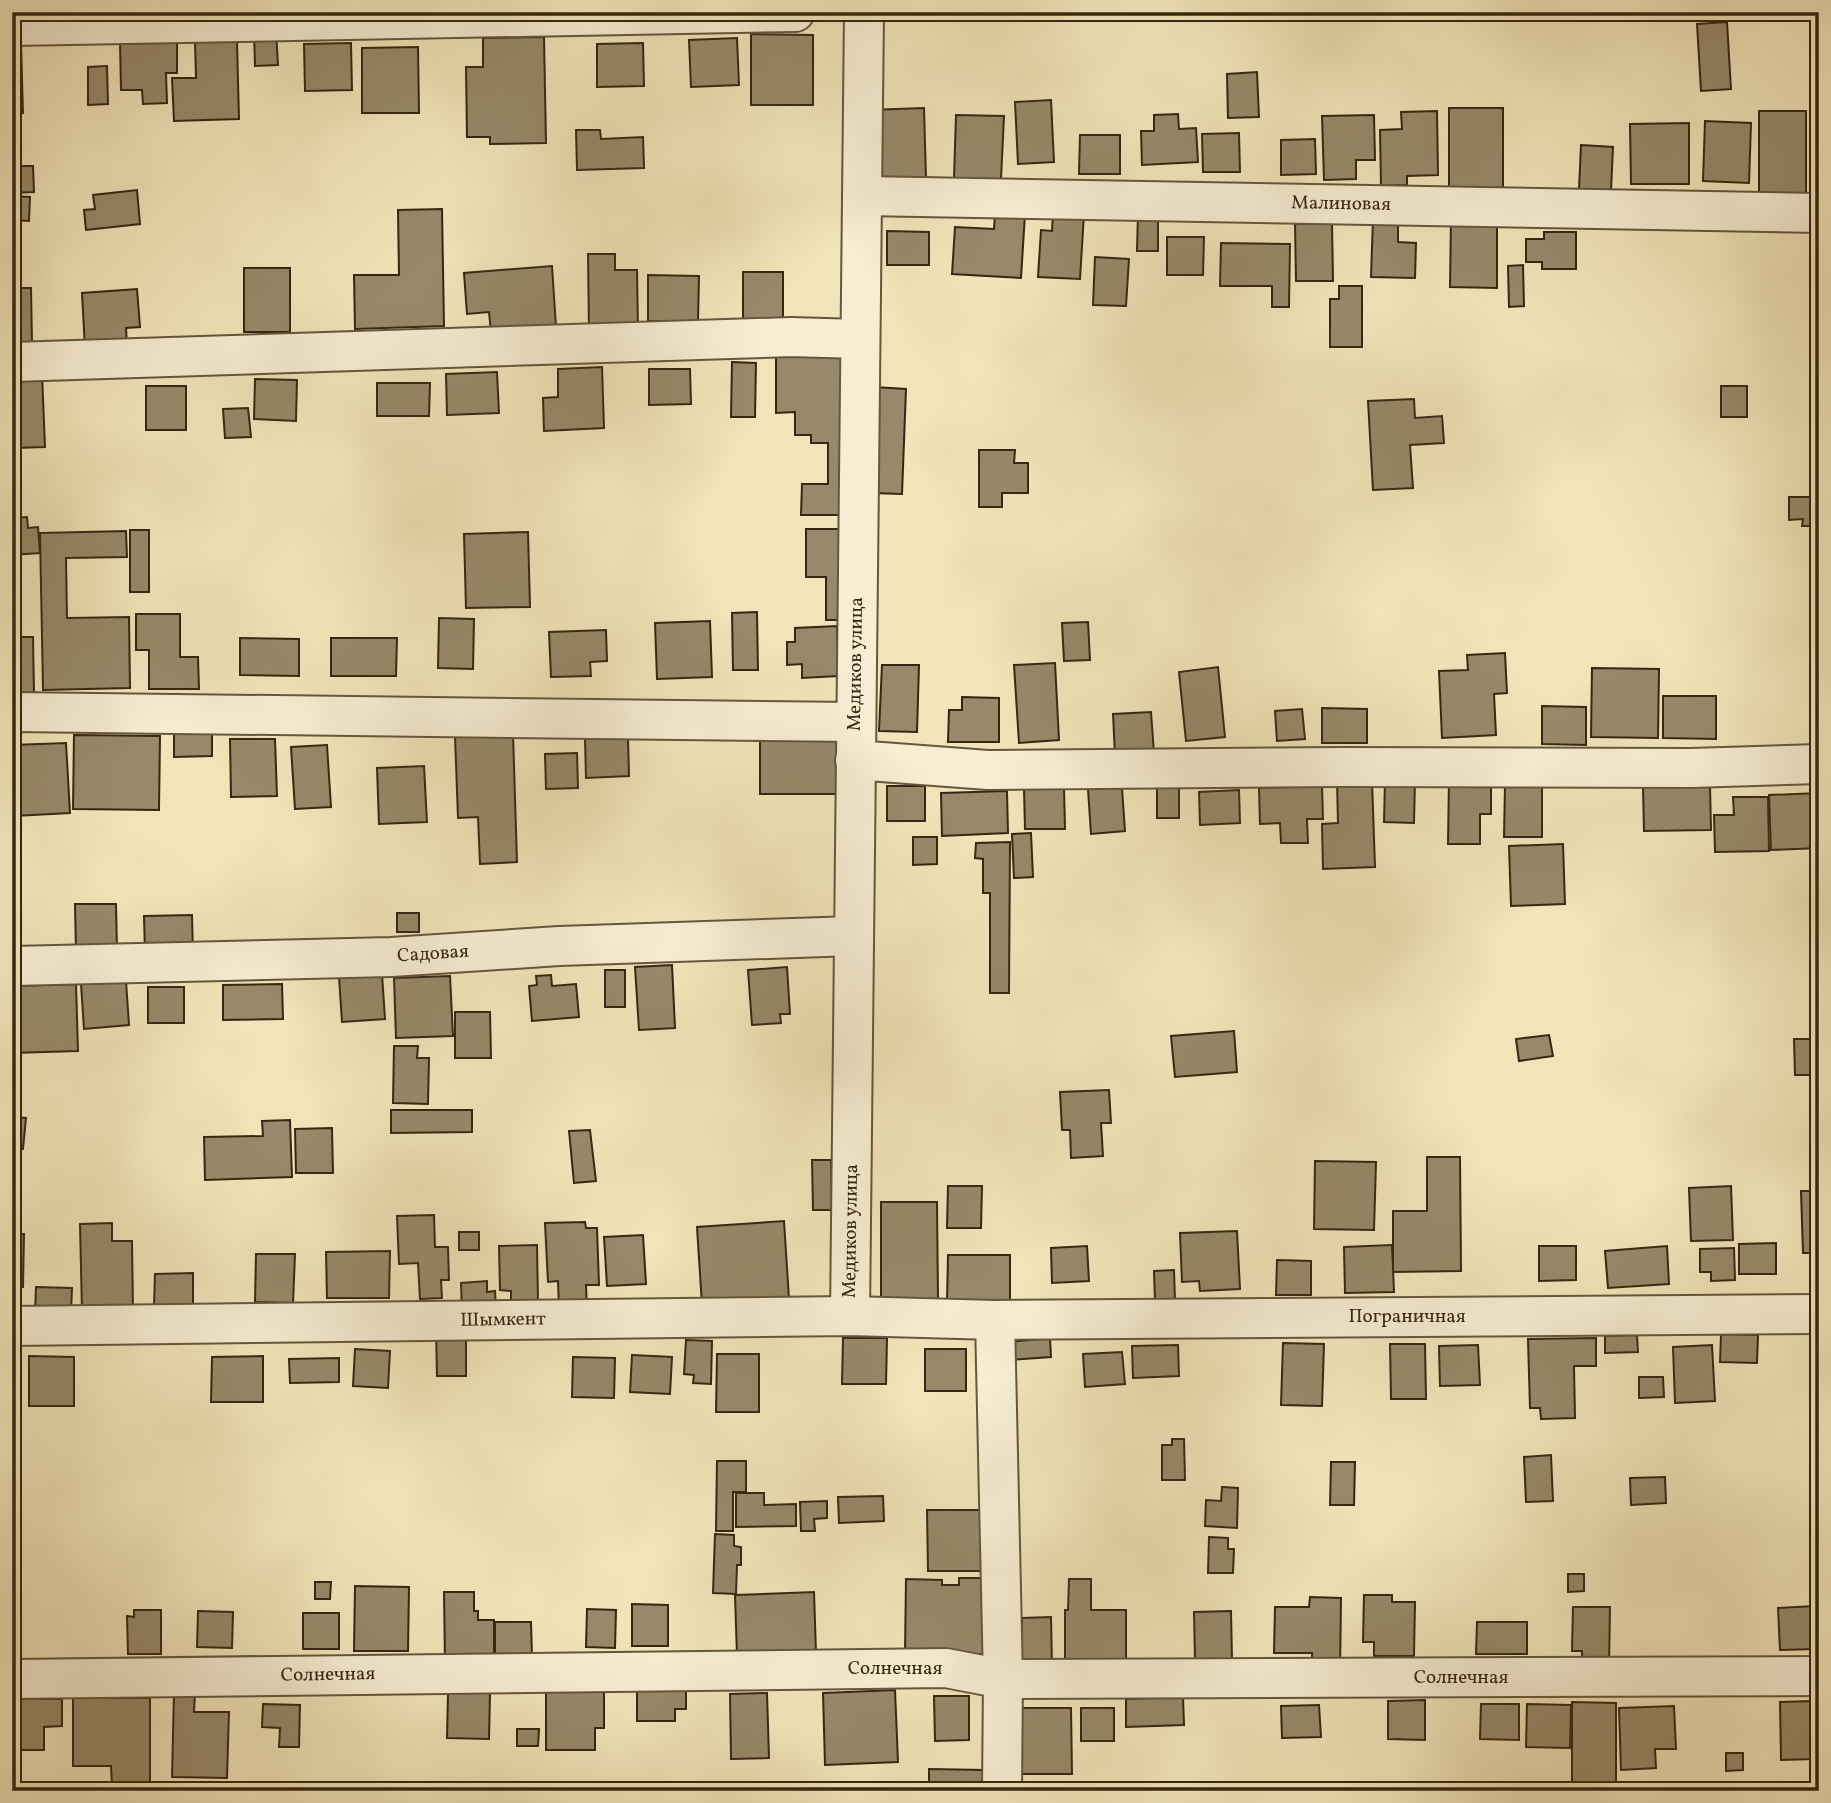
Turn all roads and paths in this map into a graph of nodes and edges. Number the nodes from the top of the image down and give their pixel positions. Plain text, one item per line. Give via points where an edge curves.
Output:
1 (795, 12) edge
2 (864, 12) edge
3 (12, 26) edge
4 (863, 196) junction
5 (1819, 213) edge
6 (859, 340) junction
7 (12, 362) edge
8 (12, 712) edge
9 (856, 722) junction
10 (855, 760) junction
11 (1819, 764) edge
12 (854, 936) junction
13 (12, 966) edge
14 (1819, 1314) edge
15 (850, 1316) junction
16 (995, 1320) junction
17 (12, 1326) edge
18 (1819, 1676) edge
19 (12, 1679) edge
20 (1003, 1679) junction
21 (1002, 1791) edge

1 - 3 street
2 - 4 street, Медиков улица
4 - 5 street, Малиновая
4 - 6 street, Медиков улица
6 - 7 street via 791,337
6 - 9 street, Медиков улица
8 - 9 street
9 - 10 street, Медиков улица
10 - 11 street via 988,770
10 - 12 street, Медиков улица
12 - 13 street, Садовая via 391,957
12 - 15 street, Медиков улица
14 - 16 street, Пограничная
15 - 16 street, Шымкент
15 - 17 street, Шымкент
16 - 20 street
18 - 20 street, Солнечная
19 - 20 street, Солнечная via 946,1668
20 - 21 street

